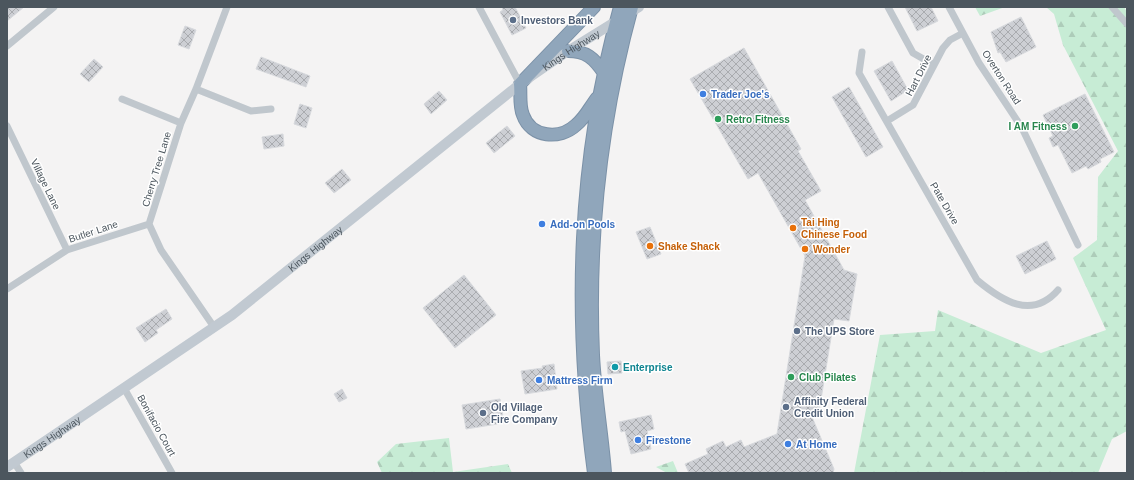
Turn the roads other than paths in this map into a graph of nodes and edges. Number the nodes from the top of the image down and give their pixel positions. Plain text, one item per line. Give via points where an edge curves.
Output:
1 (54, 7) edge
2 (227, 7) edge
3 (479, 7) edge
4 (594, 7) edge
5 (888, 7) edge
6 (949, 7) edge
7 (1114, 7) edge
8 (631, 8) edge
9 (617, 20) junction
10 (1127, 24) edge
11 (963, 33) junction
12 (7, 46) edge
13 (568, 51) junction
14 (862, 52) dead end
15 (934, 65) junction
16 (604, 73) junction
17 (520, 84) junction
18 (196, 90) junction
19 (600, 93) junction
20 (122, 99) dead end
21 (271, 109) dead end
22 (887, 121) junction
23 (181, 123) junction
24 (7, 126) edge
25 (149, 224) junction
26 (1078, 244) dead end
27 (67, 250) junction
28 (7, 289) edge
29 (1058, 290) dead end
30 (214, 327) junction
31 (124, 388) junction
32 (10, 465) edge
33 (21, 473) edge
34 (172, 473) edge
35 (594, 473) edge
36 (605, 473) edge

1 - 12 street
2 - 18 street, Cherry Tree Lane
3 - 17 street
4 - 17 highway
5 - 15 street via 913,53
6 - 11 street, Overton Road
7 - 10 street
8 - 9 highway
8 - 36 highway via 613,84 598,180 593,252 594,366
9 - 13 street, Kings Highway
9 - 16 highway
11 - 15 street, Hart Drive via 947,44
11 - 26 street, Overton Road via 1022,128
13 - 16 highway via 589,55
13 - 17 street, Kings Highway
14 - 22 street, Pate Drive via 859,73
15 - 22 street, Hart Drive via 913,105
16 - 19 highway
17 - 19 highway via 525,121 536,131 551,135 570,130 578,124
17 - 30 street, Kings Highway
18 - 21 street via 251,111
18 - 23 street, Cherry Tree Lane
19 - 35 highway via 585,200 580,283 583,372
20 - 23 street
22 - 29 street, Pate Drive via 977,280 993,293 1025,306 1038,306 1049,300
23 - 25 street, Cherry Tree Lane
24 - 27 street, Village Lane
25 - 27 street, Butler Lane
25 - 30 street via 161,250
27 - 28 street, Butler Lane
30 - 31 street, Kings Highway
31 - 32 street, Kings Highway
31 - 34 street, Bonifacio Court
32 - 33 street

